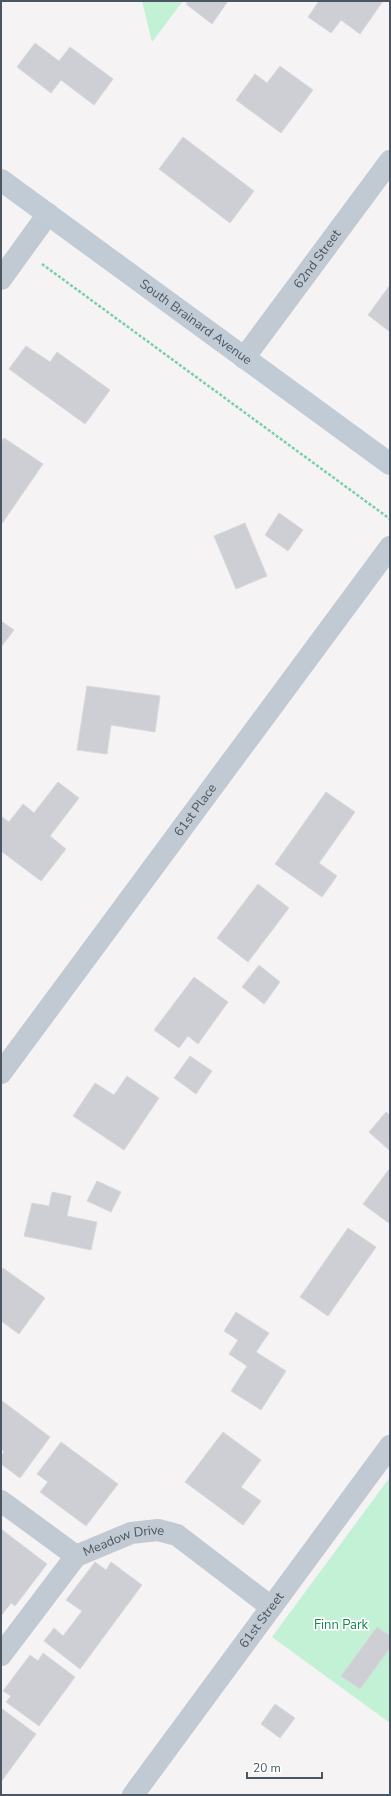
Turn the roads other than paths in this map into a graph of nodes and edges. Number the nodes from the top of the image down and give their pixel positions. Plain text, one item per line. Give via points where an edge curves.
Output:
1 (390, 161) edge
2 (1, 180) edge
3 (48, 214) junction
4 (1, 279) edge
5 (244, 358) junction
6 (390, 464) edge
7 (390, 546) edge
8 (1, 1073) edge
9 (390, 1446) edge
10 (1, 1501) edge
11 (76, 1556) junction
12 (271, 1607) junction
13 (1, 1655) edge
14 (134, 1795) edge

1 - 5 street, 62nd Street
2 - 3 street, South Brainard Avenue
3 - 4 street
3 - 5 street, South Brainard Avenue
5 - 6 street, South Brainard Avenue
7 - 8 street, 61st Place
9 - 12 street, 61st Street
10 - 11 street
11 - 12 street, Meadow Drive via 132,1533 158,1530 177,1535
11 - 13 street, Meadow Drive
12 - 14 street, 61st Street

